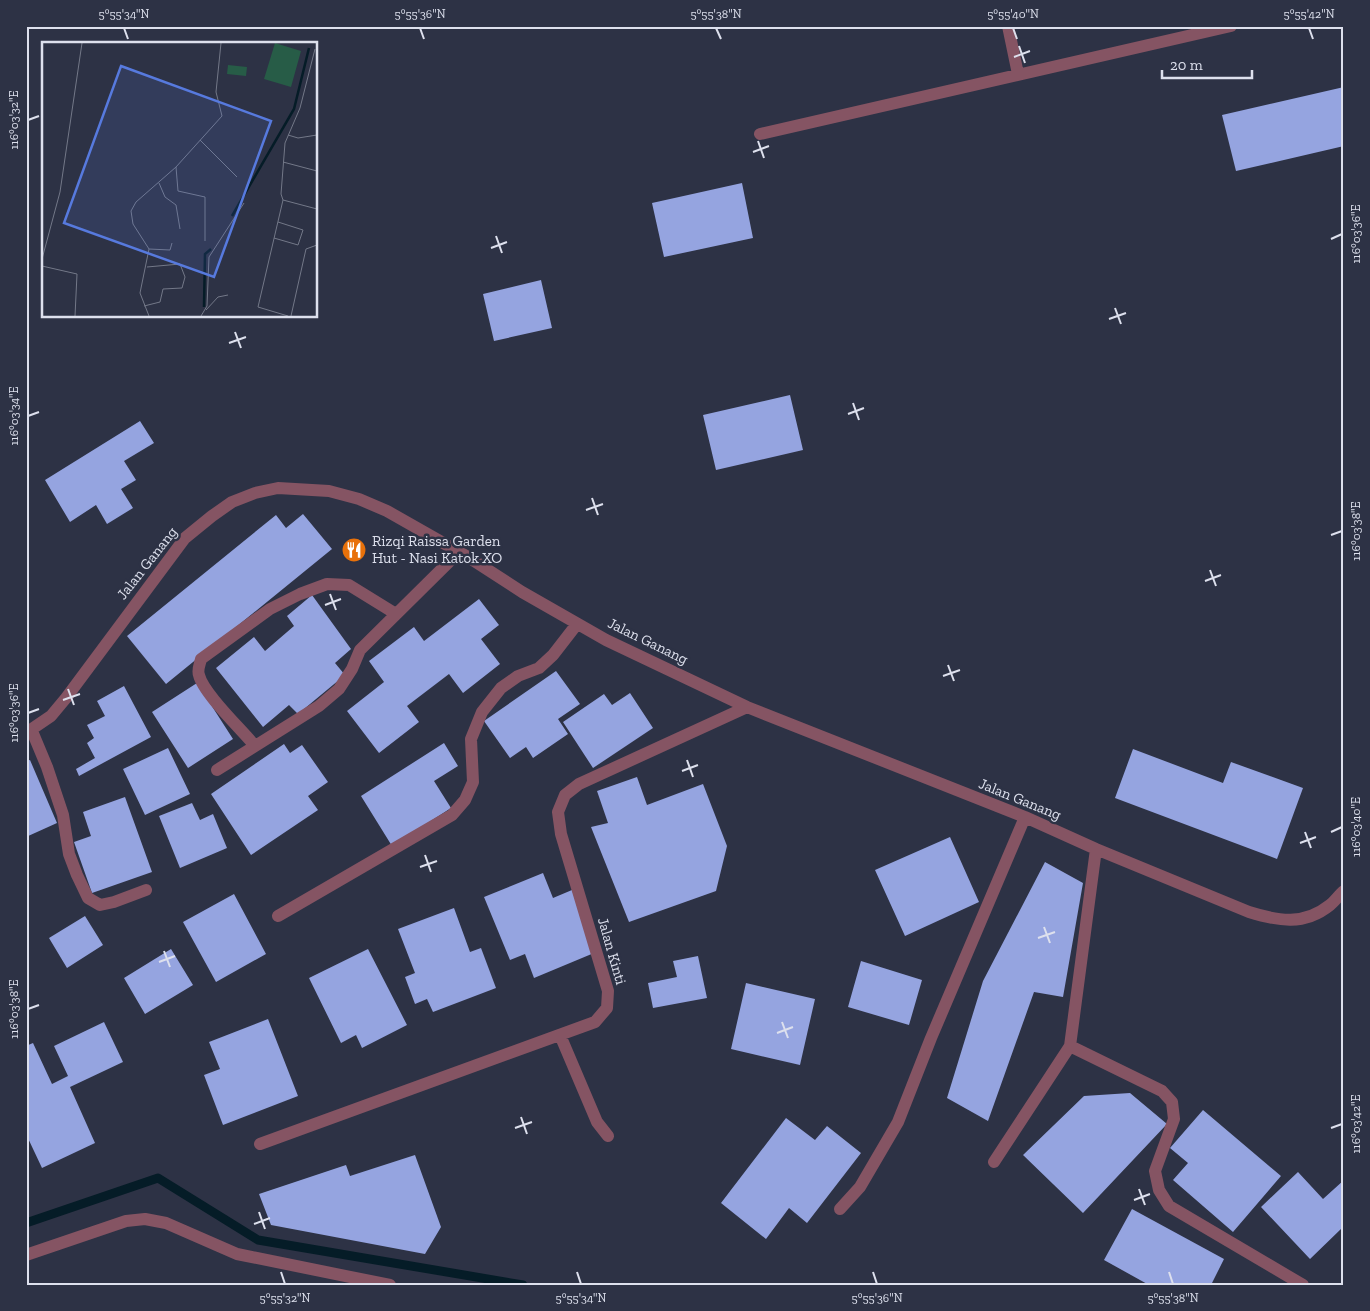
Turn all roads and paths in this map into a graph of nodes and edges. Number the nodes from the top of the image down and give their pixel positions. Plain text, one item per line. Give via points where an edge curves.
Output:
1 (1008, 26) edge
2 (1231, 26) edge
3 (1018, 74) junction
4 (760, 134) dead end
5 (459, 552) junction
6 (396, 614) junction
7 (577, 624) junction
8 (746, 707) junction
9 (29, 732) edge
10 (255, 746) junction
11 (217, 770) dead end
12 (1025, 817) junction
13 (1096, 849) junction
14 (146, 890) dead end
15 (1344, 890) edge
16 (278, 916) dead end
17 (560, 1035) junction
18 (1070, 1046) junction
19 (608, 1136) dead end
20 (260, 1144) dead end
21 (994, 1162) dead end
22 (840, 1209) dead end
23 (26, 1254) edge
24 (390, 1285) edge
25 (1303, 1285) edge

1 - 3 street
2 - 3 street
3 - 4 street
5 - 6 street
5 - 7 street, Jalan Ganang
5 - 9 street, Jalan Ganang via 387,511 329,491 278,488 232,502 185,538 52,716
6 - 10 street via 360,650 339,689 319,706
6 - 10 street via 349,585 327,584 270,608 201,659 198,673 203,685
7 - 8 street, Jalan Ganang
7 - 16 street via 539,668 518,676 501,688 482,712 471,739 473,782 465,800 452,815
8 - 12 street, Jalan Ganang
8 - 17 street, Jalan Kinti via 579,784 566,795 558,812 560,834 608,991 607,1008 595,1022
9 - 14 street via 46,767 63,815 69,854 88,898 100,905
10 - 11 street
12 - 13 street, Jalan Ganang
12 - 22 street via 898,1122 860,1187
13 - 15 street, Jalan Ganang via 1273,919 1293,920 1311,916 1330,905
13 - 18 street
17 - 19 street via 593,1114
17 - 20 street, Jalan Kinti
18 - 21 street
18 - 25 street via 1162,1091 1172,1102 1174,1119 1156,1171 1159,1190 1169,1206
23 - 24 street via 126,1221 145,1219 166,1223 237,1254

